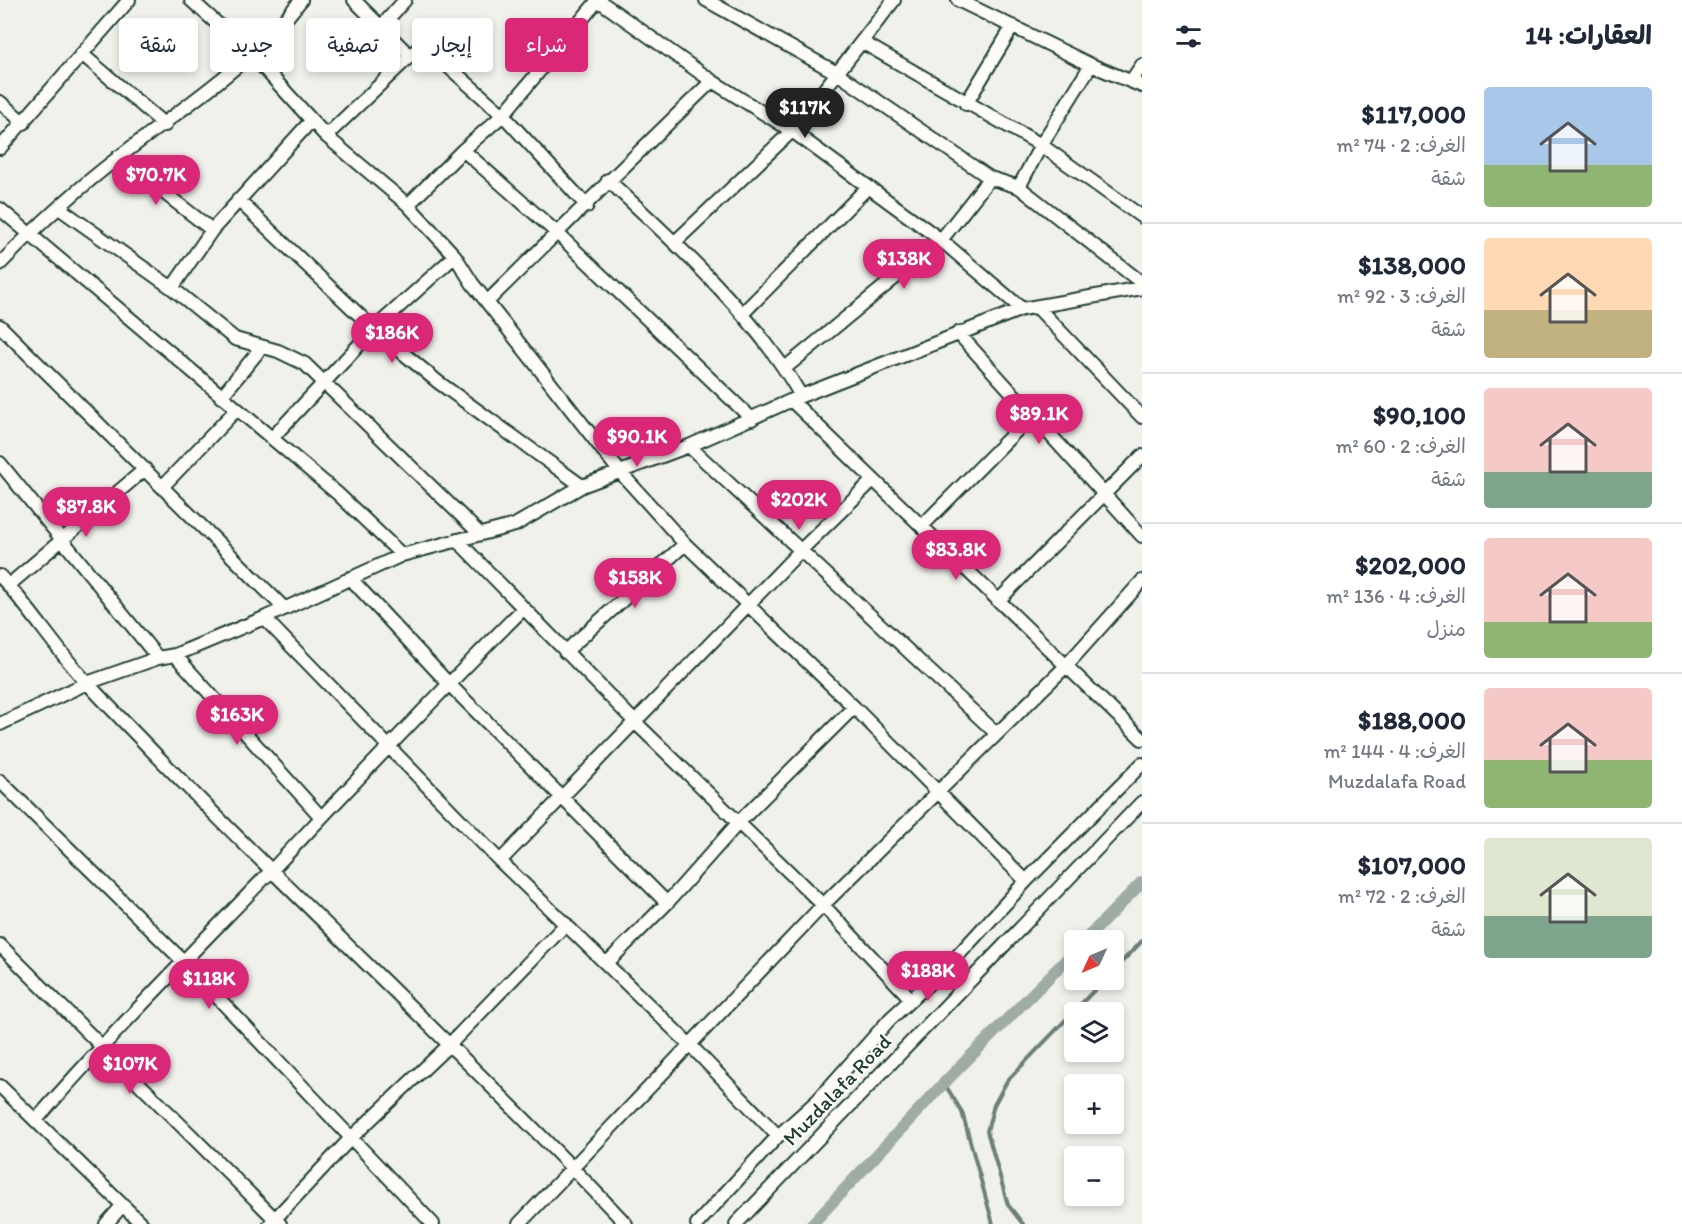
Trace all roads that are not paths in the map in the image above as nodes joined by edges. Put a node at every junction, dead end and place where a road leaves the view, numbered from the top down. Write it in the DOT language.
graph roads {
  1 [pos="129,0"];
  2 [pos="191,0"];
  3 [pos="301,0"];
  4 [pos="354,0"];
  5 [pos="405,0"];
  6 [pos="598,0"];
  7 [pos="706,0"];
  8 [pos="894,0"];
  9 [pos="958,0"];
  10 [pos="211,18"];
  11 [pos="287,18"];
  12 [pos="372,18"];
  13 [pos="389,18"];
  14 [pos="1013,27"];
  15 [pos="862,42"];
  16 [pos="400,46"];
  17 [pos="83,55"];
  18 [pos="410,56"];
  19 [pos="1091,65"];
  20 [pos="1142,65"];
  21 [pos="230,72"];
  22 [pos="268,72"];
  23 [pos="837,73"];
  24 [pos="712,81"];
  25 [pos="1136,83"];
  26 [pos="0,102"];
  27 [pos="966,104"];
  28 [pos="503,115"];
  29 [pos="311,121"];
  30 [pos="24,123"];
  31 [pos="165,124"];
  32 [pos="792,131"];
  33 [pos="326,136"];
  34 [pos="1041,145"];
  35 [pos="0,148"];
  36 [pos="463,150"];
  37 [pos="118,157"];
  38 [pos="990,178"];
  39 [pos="608,180"];
  40 [pos="1019,187"];
  41 [pos="868,188"];
  42 [pos="237,200"];
  43 [pos="408,205"];
  44 [pos="586,206"];
  45 [pos="59,208"];
  46 [pos="0,209"];
  47 [pos="1142,217"];
  48 [pos="212,230"];
  49 [pos="557,234"];
  50 [pos="28,235"];
  51 [pos="941,240"];
  52 [pos="675,242"];
  53 [pos="455,256"];
  54 [pos="0,264"];
  55 [pos="1142,283"];
  56 [pos="172,288"];
  57 [pos="1142,288"];
  58 [pos="488,302"];
  59 [pos="1038,308"];
  60 [pos="1022,309"];
  61 [pos="742,314"];
  62 [pos="0,326"];
  63 [pos="374,329"];
  64 [pos="958,333"];
  65 [pos="262,347"];
  66 [pos="785,368"];
  67 [pos="326,384"];
  68 [pos="221,397"];
  69 [pos="796,399"];
  70 [pos="236,410"];
  71 [pos="1032,415"];
  72 [pos="1142,417"];
  73 [pos="752,419"];
  74 [pos="272,438"];
  75 [pos="689,446"];
  76 [pos="1142,456"];
  77 [pos="0,463"];
  78 [pos="145,469"];
  79 [pos="620,472"];
  80 [pos="873,480"];
  81 [pos="163,486"];
  82 [pos="582,486"];
  83 [pos="1105,494"];
  84 [pos="922,526"];
  85 [pos="479,532"];
  86 [pos="1142,537"];
  87 [pos="62,538"];
  88 [pos="457,540"];
  89 [pos="685,544"];
  90 [pos="801,550"];
  91 [pos="402,555"];
  92 [pos="350,578"];
  93 [pos="4,581"];
  94 [pos="1142,581"];
  95 [pos="998,601"];
  96 [pos="750,605"];
  97 [pos="284,608"];
  98 [pos="524,609"];
  99 [pos="264,618"];
  100 [pos="565,652"];
  101 [pos="175,654"];
  102 [pos="158,658"];
  103 [pos="1065,667"];
  104 [pos="87,683"];
  105 [pos="448,683"];
  106 [pos="854,707"];
  107 [pos="636,723"];
  108 [pos="0,724"];
  109 [pos="996,734"];
  110 [pos="1142,739"];
  111 [pos="390,747"];
  112 [pos="1142,764"];
  113 [pos="0,781"];
  114 [pos="939,794"];
  115 [pos="563,796"];
  116 [pos="1142,802"];
  117 [pos="321,816"];
  118 [pos="739,822"];
  119 [pos="500,861"];
  120 [pos="271,871"];
  121 [pos="1026,881"];
  122 [pos="667,903"];
  123 [pos="823,905"];
  124 [pos="566,924"];
  125 [pos="0,945"];
  126 [pos="183,961"];
  127 [pos="607,963"];
  128 [pos="911,999"];
  129 [pos="101,1045"];
  130 [pos="448,1046"];
  131 [pos="692,1046"];
  132 [pos="0,1086"];
  133 [pos="37,1119"];
  134 [pos="778,1136"];
  135 [pos="350,1139"];
  136 [pos="573,1167"];
  137 [pos="122,1206"];
  138 [pos="275,1222"];
  139 [pos="106,1224"];
  140 [pos="141,1224"];
  141 [pos="433,1224"];
  142 [pos="519,1224"];
  143 [pos="626,1224"];
  144 [pos="698,1224"];
  145 [pos="736,1224"];
  1 -- 17 [label="street"];
  2 -- 10 [label="street"];
  3 -- 11 [label="street"];
  4 -- 12 [label="street"];
  5 -- 13 [label="street"];
  6 -- 24 [label="street"];
  6 -- 28 [label="street"];
  7 -- 23 [label="street"];
  8 -- 15 [label="street"];
  9 -- 14 [label="street"];
  14 -- 19 [label="street"];
  14 -- 27 [label="street"];
  15 -- 23 [label="street"];
  15 -- 27 [label="street"];
  16 -- 18 [label="street"];
  17 -- 30 [label="street"];
  17 -- 31 [label="street"];
  18 -- 28 [label="street"];
  18 -- 33 [label="street"];
  19 -- 25 [label="street"];
  19 -- 34 [label="street"];
  20 -- 25 [label="street"];
  21 -- 31 [label="street"];
  22 -- 29 [label="street"];
  23 -- 32 [label="street"];
  23 -- 38 [label="street"];
  24 -- 32 [label="street"];
  24 -- 39 [label="street"];
  26 -- 30 [label="street"];
  27 -- 34 [label="street"];
  28 -- 36 [label="street"];
  28 -- 44 [label="street"];
  29 -- 33 [label="street"];
  29 -- 42 [label="street"];
  30 -- 35 [label="street"];
  31 -- 37 [label="street"];
  32 -- 41 [label="street"];
  32 -- 52 [label="street"];
  33 -- 43 [label="street"];
  34 -- 40 [label="street"];
  34 -- 47 [label="street"];
  36 -- 43 [label="street"];
  36 -- 49 [label="street"];
  37 -- 45 [label="street"];
  37 -- 48 [label="street"];
  38 -- 40 [label="street"];
  38 -- 51 [label="street"];
  39 -- 44 [label="street"];
  39 -- 52 [label="street"];
  40 -- 55 [label="street"];
  41 -- 51 [label="street"];
  41 -- 61 [label="street"];
  42 -- 48 [label="street"];
  42 -- 63 [label="street"];
  43 -- 53 [label="street"];
  44 -- 49 [label="street"];
  45 -- 50 [label="street"];
  45 -- 56 [label="street"];
  46 -- 50 [label="street"];
  48 -- 56 [label="street"];
  49 -- 58 [label="street"];
  49 -- 73 [label="street"];
  50 -- 54 [label="street"];
  50 -- 68 [label="street"];
  51 -- 60 [label="street"];
  51 -- 66 [label="street"];
  52 -- 61 [label="street"];
  53 -- 58 [label="street"];
  53 -- 63 [label="street"];
  56 -- 65 [label="street"];
  57 -- 59 [label="street"];
  58 -- 79 [label="street"];
  59 -- 60 [label="street"];
  59 -- 72 [label="street"];
  60 -- 64 [label="street"];
  61 -- 66 [label="street"];
  62 -- 78 [label="street"];
  63 -- 67 [label="street"];
  63 -- 82 [label="street"];
  64 -- 69 [label="street"];
  64 -- 71 [label="street"];
  65 -- 67 [label="street"];
  65 -- 68 [label="street"];
  66 -- 69 [label="street"];
  67 -- 74 [label="street"];
  67 -- 85 [label="street"];
  68 -- 70 [label="street"];
  69 -- 73 [label="street"];
  69 -- 80 [label="street"];
  70 -- 74 [label="street"];
  70 -- 81 [label="street"];
  71 -- 83 [label="street"];
  71 -- 84 [label="street"];
  73 -- 75 [label="street"];
  74 -- 91 [label="street"];
  75 -- 79 [label="street"];
  75 -- 90 [label="street"];
  76 -- 83 [label="street"];
  77 -- 87 [label="street"];
  78 -- 81 [label="street"];
  78 -- 87 [label="street"];
  79 -- 82 [label="street"];
  79 -- 89 [label="street"];
  80 -- 84 [label="street"];
  80 -- 90 [label="street"];
  81 -- 97 [label="street"];
  82 -- 85 [label="street"];
  83 -- 86 [label="street"];
  83 -- 95 [label="street"];
  84 -- 95 [label="street"];
  85 -- 88 [label="street"];
  87 -- 93 [label="street"];
  87 -- 102 [label="street"];
  88 -- 91 [label="street"];
  88 -- 98 [label="street"];
  89 -- 96 [label="street"];
  89 -- 100 [label="street"];
  90 -- 96 [label="street"];
  90 -- 109 [label="street"];
  91 -- 92 [label="street"];
  92 -- 97 [label="street"];
  92 -- 105 [label="street"];
  93 -- 104 [label="street"];
  94 -- 103 [label="street"];
  95 -- 103 [label="street"];
  96 -- 106 [label="street"];
  96 -- 107 [label="street"];
  97 -- 99 [label="street"];
  98 -- 100 [label="street"];
  98 -- 105 [label="street"];
  99 -- 101 [label="street"];
  99 -- 111 [label="street"];
  100 -- 107 [label="street"];
  101 -- 102 [label="street"];
  101 -- 117 [label="street"];
  102 -- 104 [label="street"];
  103 -- 109 [label="street"];
  103 -- 110 [label="street"];
  104 -- 108 [label="street"];
  104 -- 120 [label="street"];
  105 -- 111 [label="street"];
  105 -- 115 [label="street"];
  106 -- 114 [label="street"];
  106 -- 118 [label="street"];
  107 -- 115 [label="street"];
  107 -- 118 [label="street"];
  109 -- 114 [label="street"];
  111 -- 117 [label="street"];
  111 -- 119 [label="street"];
  112 -- 121 [label="street"];
  113 -- 126 [label="street"];
  114 -- 121 [label="street"];
  114 -- 123 [label="street"];
  115 -- 119 [label="street"];
  115 -- 122 [label="street"];
  116 -- 145 [label="street, Muzdalafa Road"];
  117 -- 120 [label="street"];
  118 -- 122 [label="street"];
  118 -- 123 [label="street"];
  119 -- 124 [label="street"];
  120 -- 126 [label="street"];
  120 -- 130 [label="street"];
  121 -- 128 [label="street"];
  122 -- 127 [label="street"];
  123 -- 128 [label="street"];
  123 -- 131 [label="street"];
  124 -- 127 [label="street"];
  124 -- 130 [label="street"];
  125 -- 129 [label="street"];
  126 -- 129 [label="street"];
  126 -- 135 [label="street"];
  127 -- 131 [label="street"];
  128 -- 134 [label="street"];
  129 -- 133 [label="street"];
  129 -- 138 [label="street"];
  130 -- 135 [label="street"];
  130 -- 136 [label="street"];
  131 -- 134 [label="street"];
  131 -- 136 [label="street"];
  132 -- 133 [label="street"];
  133 -- 137 [label="street"];
  134 -- 144 [label="street"];
  135 -- 138 [label="street"];
  135 -- 141 [label="street"];
  136 -- 142 [label="street"];
  136 -- 143 [label="street"];
  137 -- 139 [label="street"];
  137 -- 140 [label="street"];
}
